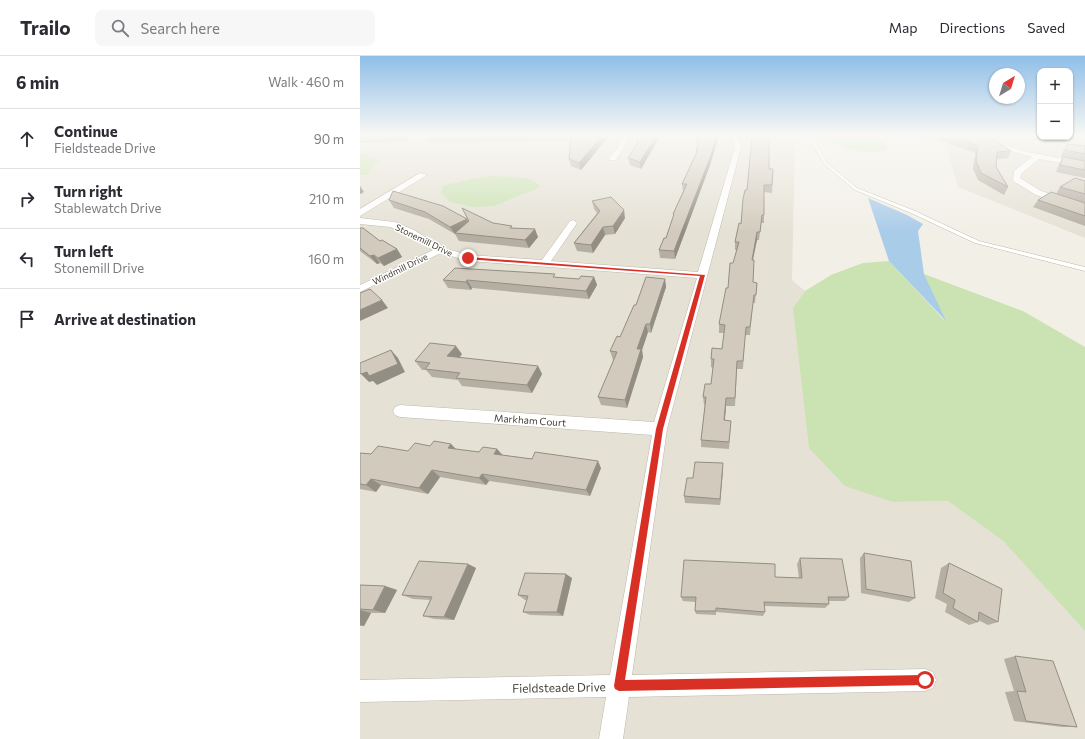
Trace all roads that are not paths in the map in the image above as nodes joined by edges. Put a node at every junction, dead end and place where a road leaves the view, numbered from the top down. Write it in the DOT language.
graph roads {
  1 [pos="732,168"];
  2 [pos="831,168"];
  3 [pos="1023,168"];
  4 [pos="423,175"];
  5 [pos="1085,208"];
  6 [pos="360,213"];
  7 [pos="360,221"];
  8 [pos="573,223"];
  9 [pos="440,250"];
  10 [pos="545,263"];
  11 [pos="1085,269"];
  12 [pos="702,275"];
  13 [pos="360,289"];
  14 [pos="400,411"];
  15 [pos="660,429"];
  16 [pos="925,680"];
  17 [pos="619,686"];
  18 [pos="360,691"];
  19 [pos="611,739"];
  1 -- 12 [label="street"];
  2 -- 11 [label="lane"];
  3 -- 5 [label="street"];
  4 -- 6 [label="street"];
  7 -- 9 [label="street, Stonemill Drive"];
  8 -- 10 [label="street"];
  9 -- 10 [label="street, Stonemill Drive"];
  9 -- 13 [label="street, Windmill Drive"];
  10 -- 12 [label="street, Stonemill Drive"];
  12 -- 15 [label="street"];
  14 -- 15 [label="street, Markham Court"];
  15 -- 17 [label="street"];
  16 -- 17 [label="street, Fieldsteade Drive"];
  17 -- 18 [label="street, Fieldsteade Drive"];
  17 -- 19 [label="street"];
}
